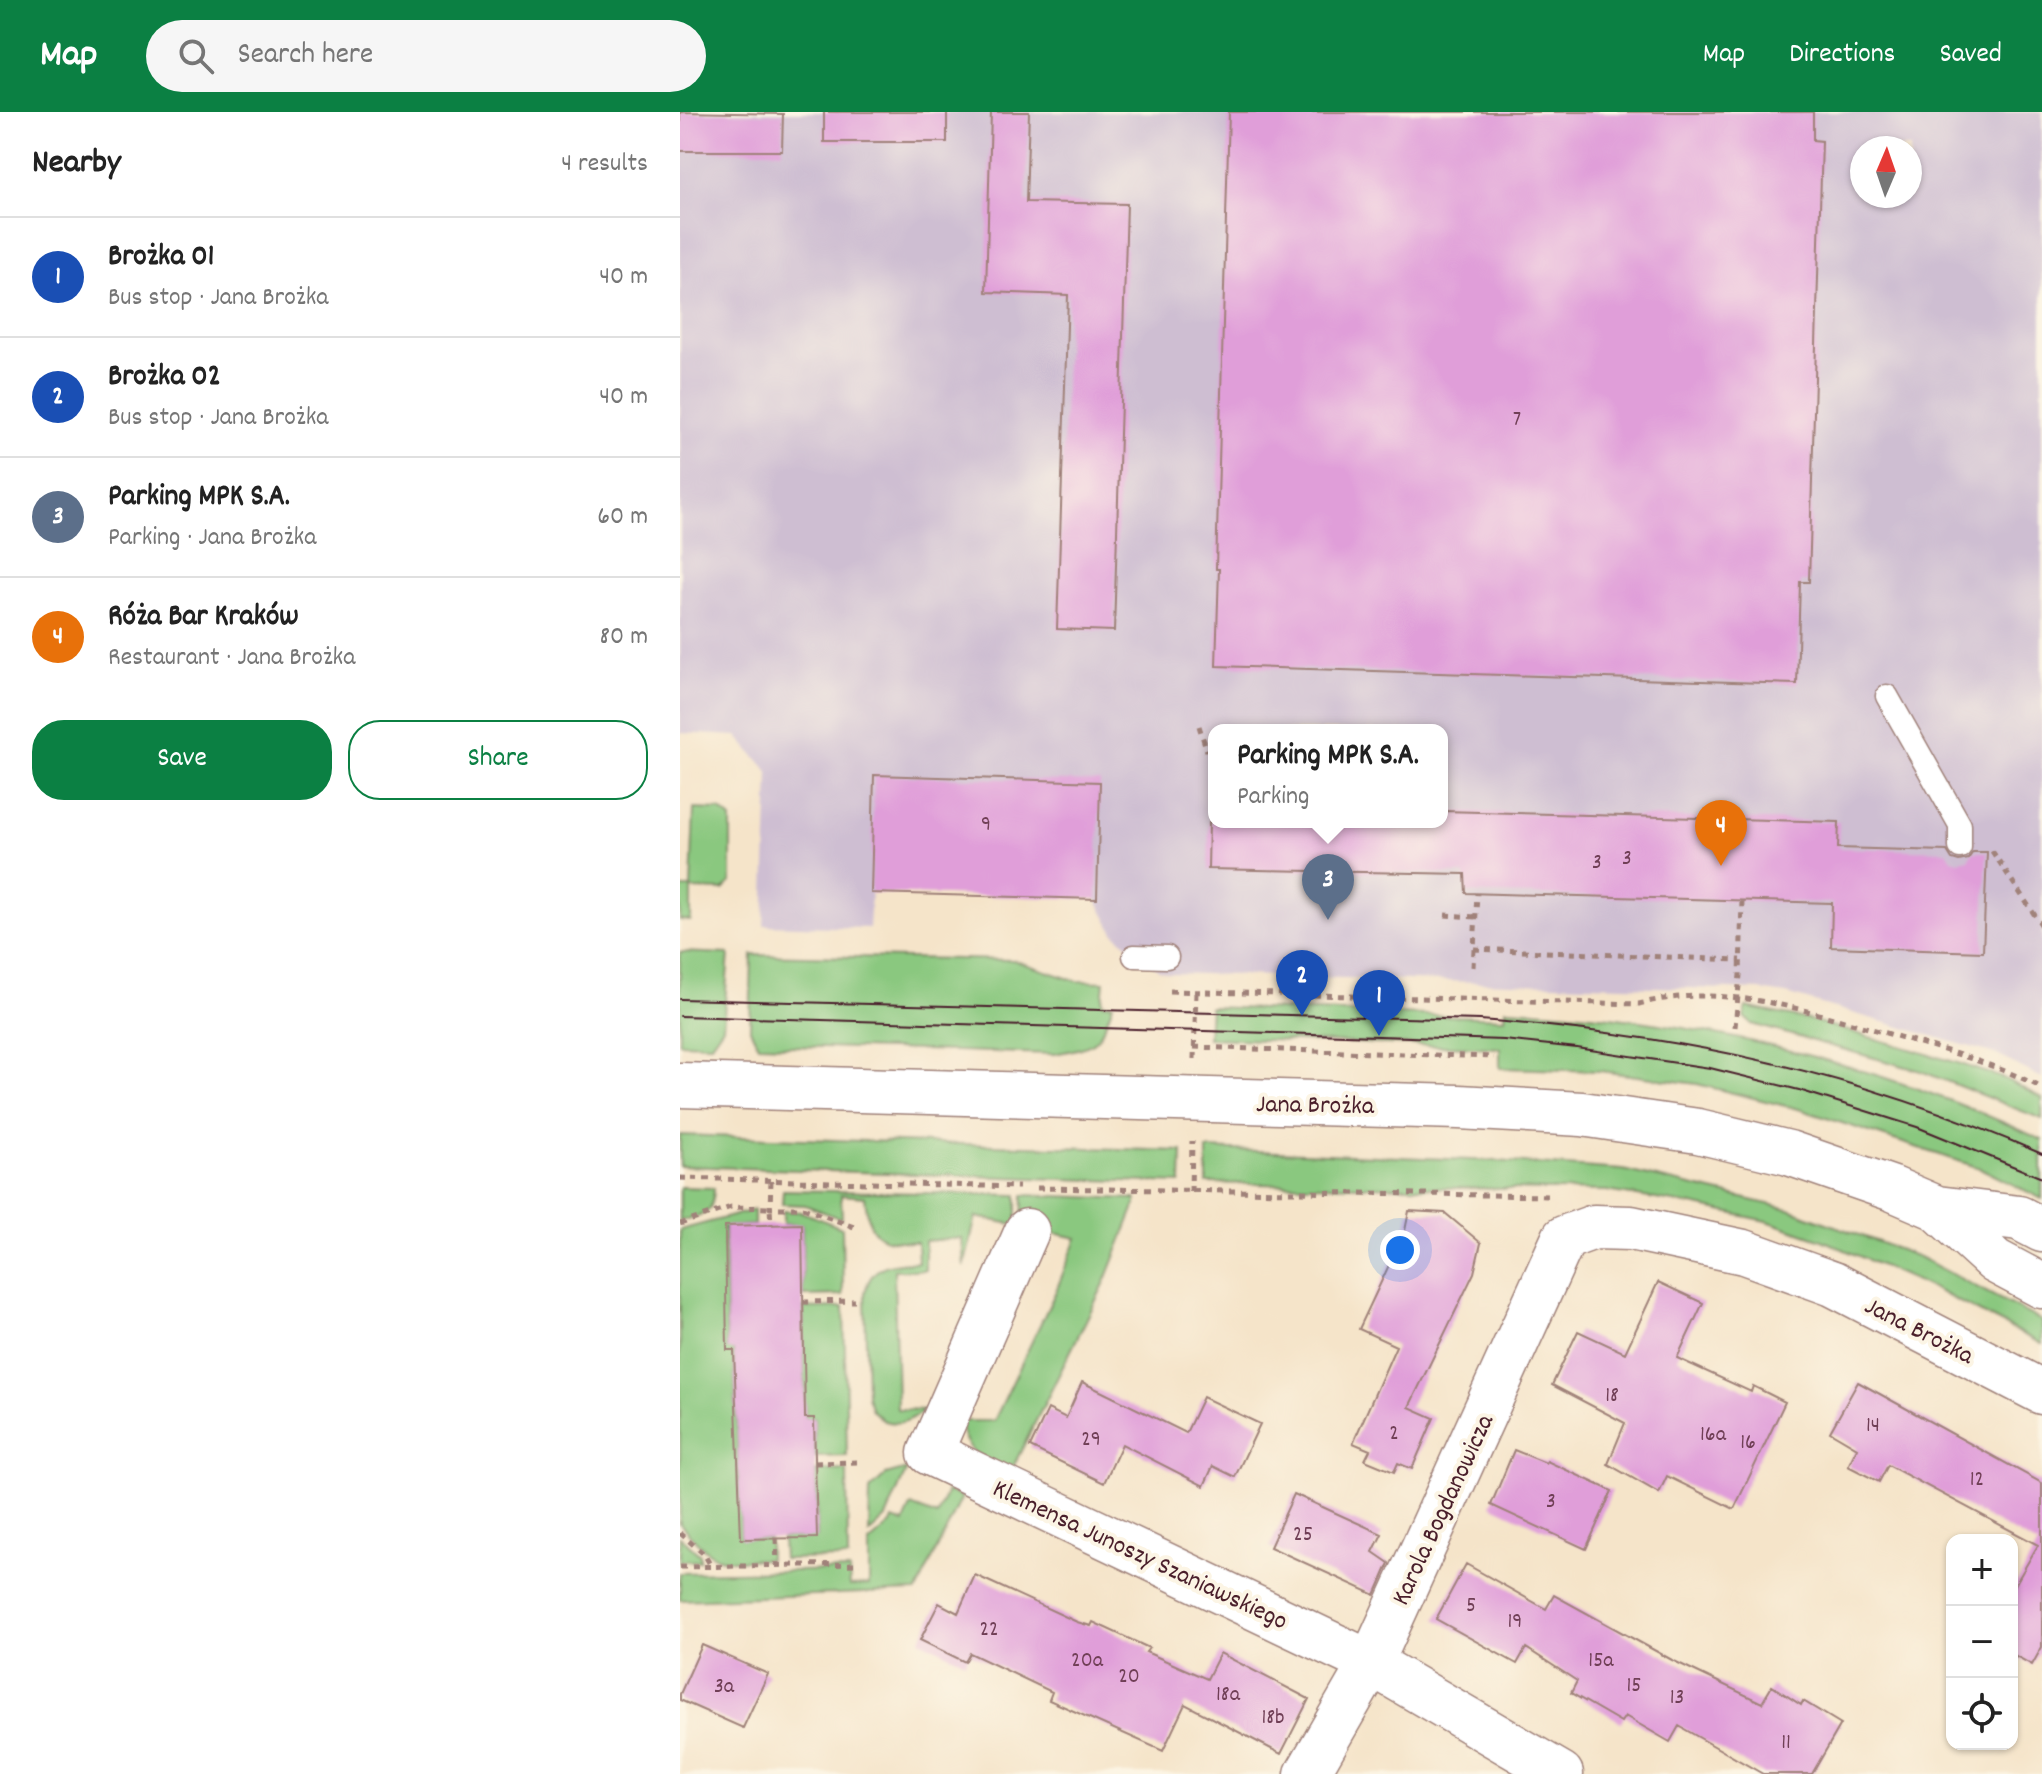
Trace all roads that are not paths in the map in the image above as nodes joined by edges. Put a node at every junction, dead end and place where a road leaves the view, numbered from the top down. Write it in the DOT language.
graph roads {
  1 [pos="1887,696"];
  2 [pos="1960,836"];
  3 [pos="1134,956"];
  4 [pos="1167,957"];
  5 [pos="680,1085"];
  6 [pos="1937,1208"];
  7 [pos="1563,1217"];
  8 [pos="2042,1230"];
  9 [pos="1027,1231"];
  10 [pos="2042,1286"];
  11 [pos="2042,1392"];
  12 [pos="1371,1663"];
  13 [pos="1307,1774"];
  14 [pos="1561,1774"];
  1 -- 2 [label="lane"];
  3 -- 4 [label="lane"];
  5 -- 6 [label="street, Jana Brożka"];
  6 -- 8 [label="street, Jana Brożka"];
  6 -- 10 [label="street, Jana Brożka"];
  7 -- 11 [label="street, Jana Brożka"];
  7 -- 12 [label="street, Karola Bogdanowicza"];
  9 -- 12 [label="street, Klemensa Junoszy Szaniawskiego"];
  12 -- 13 [label="street, Karola Bogdanowicza"];
  12 -- 14 [label="street, Klemensa Junoszy Szaniawskiego"];
}
